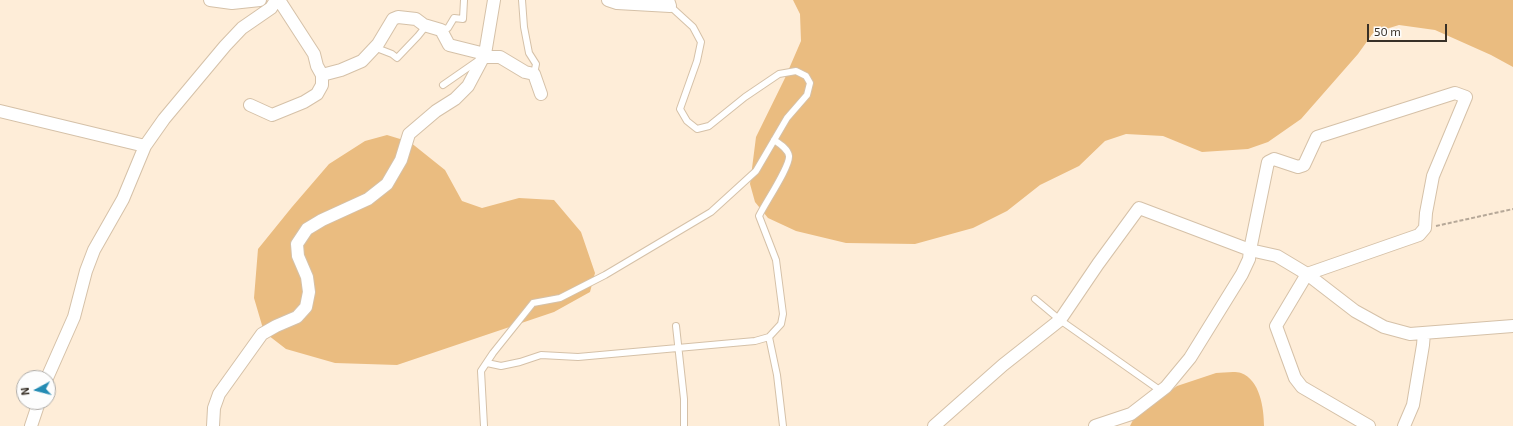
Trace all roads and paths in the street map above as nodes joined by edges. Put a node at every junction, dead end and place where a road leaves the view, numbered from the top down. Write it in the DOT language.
graph roads {
  1 [pos="210,0"];
  2 [pos="261,0"];
  3 [pos="464,0"];
  4 [pos="494,0"];
  5 [pos="522,0"];
  6 [pos="608,0"];
  7 [pos="277,1"];
  8 [pos="669,3"];
  9 [pos="426,26"];
  10 [pos="441,30"];
  11 [pos="374,47"];
  12 [pos="485,56"];
  13 [pos="534,74"];
  14 [pos="322,75"];
  15 [pos="443,85"];
  16 [pos="541,94"];
  17 [pos="250,105"];
  18 [pos="0,111"];
  19 [pos="774,140"];
  20 [pos="144,146"];
  21 [pos="1513,209"];
  22 [pos="1425,228"];
  23 [pos="1250,250"];
  24 [pos="1307,274"];
  25 [pos="1035,300"];
  26 [pos="1060,320"];
  27 [pos="676,326"];
  28 [pos="1513,326"];
  29 [pos="1424,333"];
  30 [pos="769,337"];
  31 [pos="678,348"];
  32 [pos="486,363"];
  33 [pos="50,370"];
  34 [pos="1162,391"];
  35 [pos="36,410"];
  36 [pos="31,426"];
  37 [pos="213,426"];
  38 [pos="484,426"];
  39 [pos="684,426"];
  40 [pos="783,426"];
  41 [pos="934,426"];
  42 [pos="1095,426"];
  43 [pos="1369,426"];
  44 [pos="1404,426"];
  1 -- 2 [label="street"];
  2 -- 7 [label="street"];
  3 -- 10 [label="lane"];
  4 -- 12 [label="street"];
  5 -- 13 [label="lane"];
  6 -- 8 [label="street"];
  7 -- 14 [label="street"];
  7 -- 20 [label="street"];
  8 -- 19 [label="lane"];
  9 -- 10 [label="street"];
  9 -- 11 [label="lane"];
  9 -- 11 [label="street"];
  10 -- 12 [label="street"];
  11 -- 14 [label="street"];
  12 -- 13 [label="street"];
  12 -- 15 [label="lane"];
  12 -- 37 [label="street"];
  13 -- 16 [label="street"];
  14 -- 17 [label="street"];
  18 -- 20 [label="street"];
  19 -- 30 [label="lane"];
  19 -- 32 [label="lane"];
  20 -- 33 [label="street"];
  21 -- 22 [label="path"];
  22 -- 23 [label="street"];
  22 -- 24 [label="street"];
  23 -- 24 [label="street"];
  23 -- 26 [label="street"];
  23 -- 34 [label="street"];
  24 -- 29 [label="street"];
  24 -- 43 [label="street"];
  25 -- 26 [label="lane"];
  26 -- 34 [label="lane"];
  26 -- 41 [label="street"];
  27 -- 31 [label="lane"];
  28 -- 29 [label="street"];
  29 -- 44 [label="street"];
  30 -- 31 [label="lane"];
  30 -- 40 [label="lane"];
  31 -- 32 [label="lane"];
  31 -- 39 [label="lane"];
  32 -- 38 [label="lane"];
  34 -- 42 [label="street"];
  35 -- 36 [label="street"];
}
